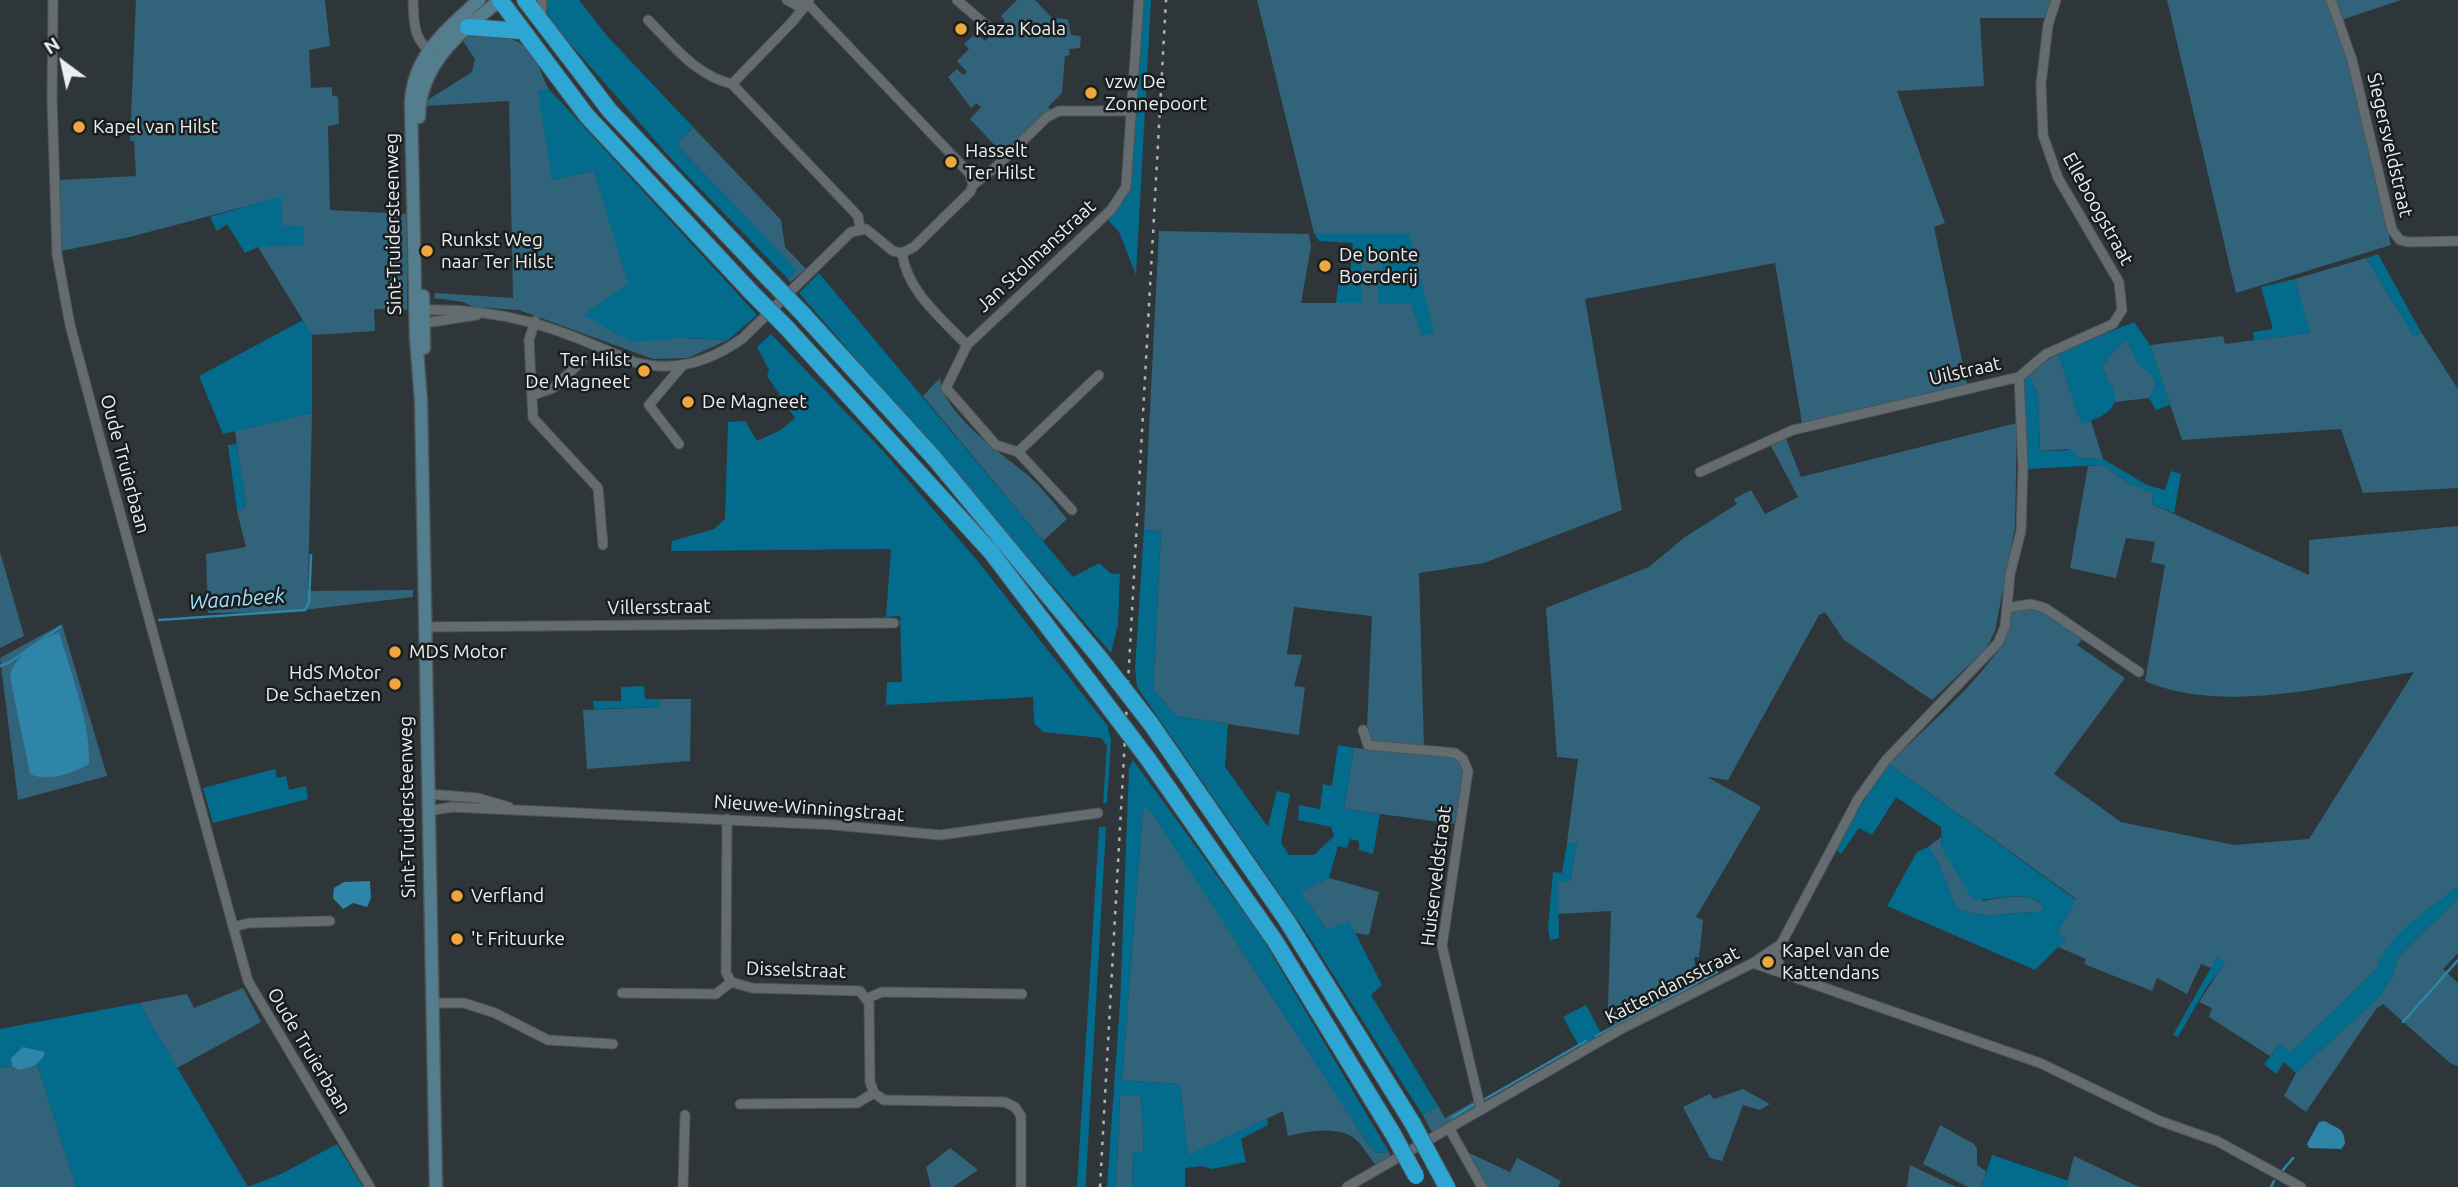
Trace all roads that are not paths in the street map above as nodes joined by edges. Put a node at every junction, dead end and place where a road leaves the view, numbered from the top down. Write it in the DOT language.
graph roads {
  1 [pos="53,0"];
  2 [pos="413,0"];
  3 [pos="466,0"];
  4 [pos="479,0"];
  5 [pos="501,0"];
  6 [pos="525,0"];
  7 [pos="542,0"];
  8 [pos="787,0"];
  9 [pos="957,0"];
  10 [pos="1139,0"];
  11 [pos="2056,0"];
  12 [pos="2331,0"];
  13 [pos="809,2"];
  14 [pos="466,20"];
  15 [pos="648,20"];
  16 [pos="541,23"];
  17 [pos="986,25"];
  18 [pos="522,31"];
  19 [pos="433,54"];
  20 [pos="732,84"];
  21 [pos="1131,111"];
  22 [pos="973,185"];
  23 [pos="860,229"];
  24 [pos="2458,241"];
  25 [pos="902,253"];
  26 [pos="420,310"];
  27 [pos="489,313"];
  28 [pos="535,321"];
  29 [pos="421,324"];
  30 [pos="967,345"];
  31 [pos="582,361"];
  32 [pos="682,366"];
  33 [pos="1099,374"];
  34 [pos="2018,377"];
  35 [pos="533,395"];
  36 [pos="679,444"];
  37 [pos="1018,452"];
  38 [pos="1700,472"];
  39 [pos="1072,510"];
  40 [pos="603,545"];
  41 [pos="2007,608"];
  42 [pos="894,623"];
  43 [pos="425,627"];
  44 [pos="2139,672"];
  45 [pos="1363,730"];
  46 [pos="428,794"];
  47 [pos="517,809"];
  48 [pos="428,811"];
  49 [pos="1098,813"];
  50 [pos="727,819"];
  51 [pos="330,921"];
  52 [pos="233,927"];
  53 [pos="1775,951"];
  54 [pos="1753,963"];
  55 [pos="1781,970"];
  56 [pos="731,982"];
  57 [pos="622,993"];
  58 [pos="1022,994"];
  59 [pos="868,998"];
  60 [pos="432,1003"];
  61 [pos="613,1044"];
  62 [pos="874,1093"];
  63 [pos="740,1104"];
  64 [pos="1481,1110"];
  65 [pos="685,1115"];
  66 [pos="1449,1128"];
  67 [pos="1419,1182"];
  68 [pos="370,1187"];
  69 [pos="436,1187"];
  70 [pos="683,1187"];
  71 [pos="1021,1187"];
  72 [pos="1347,1187"];
  73 [pos="1447,1187"];
  74 [pos="1482,1187"];
  75 [pos="2301,1187"];
  1 -- 52 [label="street, Oude Truierbaan"];
  2 -- 19 [label="street"];
  3 -- 14 [label="main road"];
  4 -- 14 [label="main road, Sint-Truidersteenweg"];
  5 -- 14 [label="main road, Sint-Truidersteenweg"];
  5 -- 18 [label="highway"];
  6 -- 16 [label="highway"];
  7 -- 16 [label="street"];
  8 -- 13 [label="street"];
  9 -- 17 [label="street"];
  10 -- 21 [label="street, Jan Stolmanstraat"];
  11 -- 34 [label="street, Elleboogstraat"];
  12 -- 24 [label="street, Siegersveldstraat"];
  13 -- 20 [label="street"];
  13 -- 22 [label="street"];
  14 -- 18 [label="highway"];
  14 -- 19 [label="main road, Sint-Truidersteenweg"];
  15 -- 20 [label="street"];
  16 -- 73 [label="highway, bridge"];
  18 -- 67 [label="highway, bridge"];
  19 -- 26 [label="main road, Sint-Truidersteenweg"];
  20 -- 23 [label="street"];
  21 -- 22 [label="street"];
  21 -- 30 [label="street, Jan Stolmanstraat"];
  22 -- 25 [label="street"];
  23 -- 25 [label="street"];
  23 -- 32 [label="street"];
  25 -- 30 [label="street"];
  26 -- 27 [label="street"];
  26 -- 29 [label="main road, Sint-Truidersteenweg"];
  27 -- 28 [label="street"];
  27 -- 29 [label="street"];
  28 -- 32 [label="street"];
  28 -- 35 [label="street"];
  29 -- 43 [label="main road, Sint-Truidersteenweg"];
  30 -- 37 [label="street, Jan Stolmanstraat"];
  31 -- 35 [label="street"];
  32 -- 36 [label="street"];
  33 -- 37 [label="street"];
  34 -- 38 [label="street, Uilstraat"];
  34 -- 41 [label="street, Uilstraat"];
  35 -- 40 [label="street"];
  37 -- 39 [label="street, Jan Stolmanstraat"];
  41 -- 44 [label="street"];
  41 -- 53 [label="street, Uilstraat"];
  42 -- 43 [label="street, Villersstraat"];
  43 -- 46 [label="main road, Sint-Truidersteenweg"];
  45 -- 64 [label="street, Huiserveldstraat"];
  46 -- 47 [label="street, Nieuwe-Winningstraat"];
  46 -- 48 [label="main road, Sint-Truidersteenweg"];
  47 -- 48 [label="street, Nieuwe-Winningstraat"];
  47 -- 50 [label="street, Nieuwe-Winningstraat"];
  48 -- 60 [label="main road, Sint-Truidersteenweg"];
  49 -- 50 [label="street, Nieuwe-Winningstraat"];
  50 -- 56 [label="street, Disselstraat"];
  51 -- 52 [label="street"];
  52 -- 68 [label="street, Oude Truierbaan"];
  53 -- 54 [label="street"];
  53 -- 55 [label="street"];
  54 -- 55 [label="street, Kattendansstraat"];
  54 -- 64 [label="street, Kattendansstraat"];
  55 -- 75 [label="street, Kattendansstraat"];
  56 -- 57 [label="street"];
  56 -- 59 [label="street, Disselstraat"];
  58 -- 59 [label="street"];
  59 -- 62 [label="street, Disselstraat"];
  60 -- 61 [label="street"];
  60 -- 69 [label="main road, Sint-Truidersteenweg"];
  62 -- 63 [label="street"];
  62 -- 71 [label="street"];
  64 -- 66 [label="street, Kattendansstraat"];
  65 -- 70 [label="street"];
  66 -- 72 [label="street, Kattendansstraat"];
  66 -- 74 [label="street"];
}
